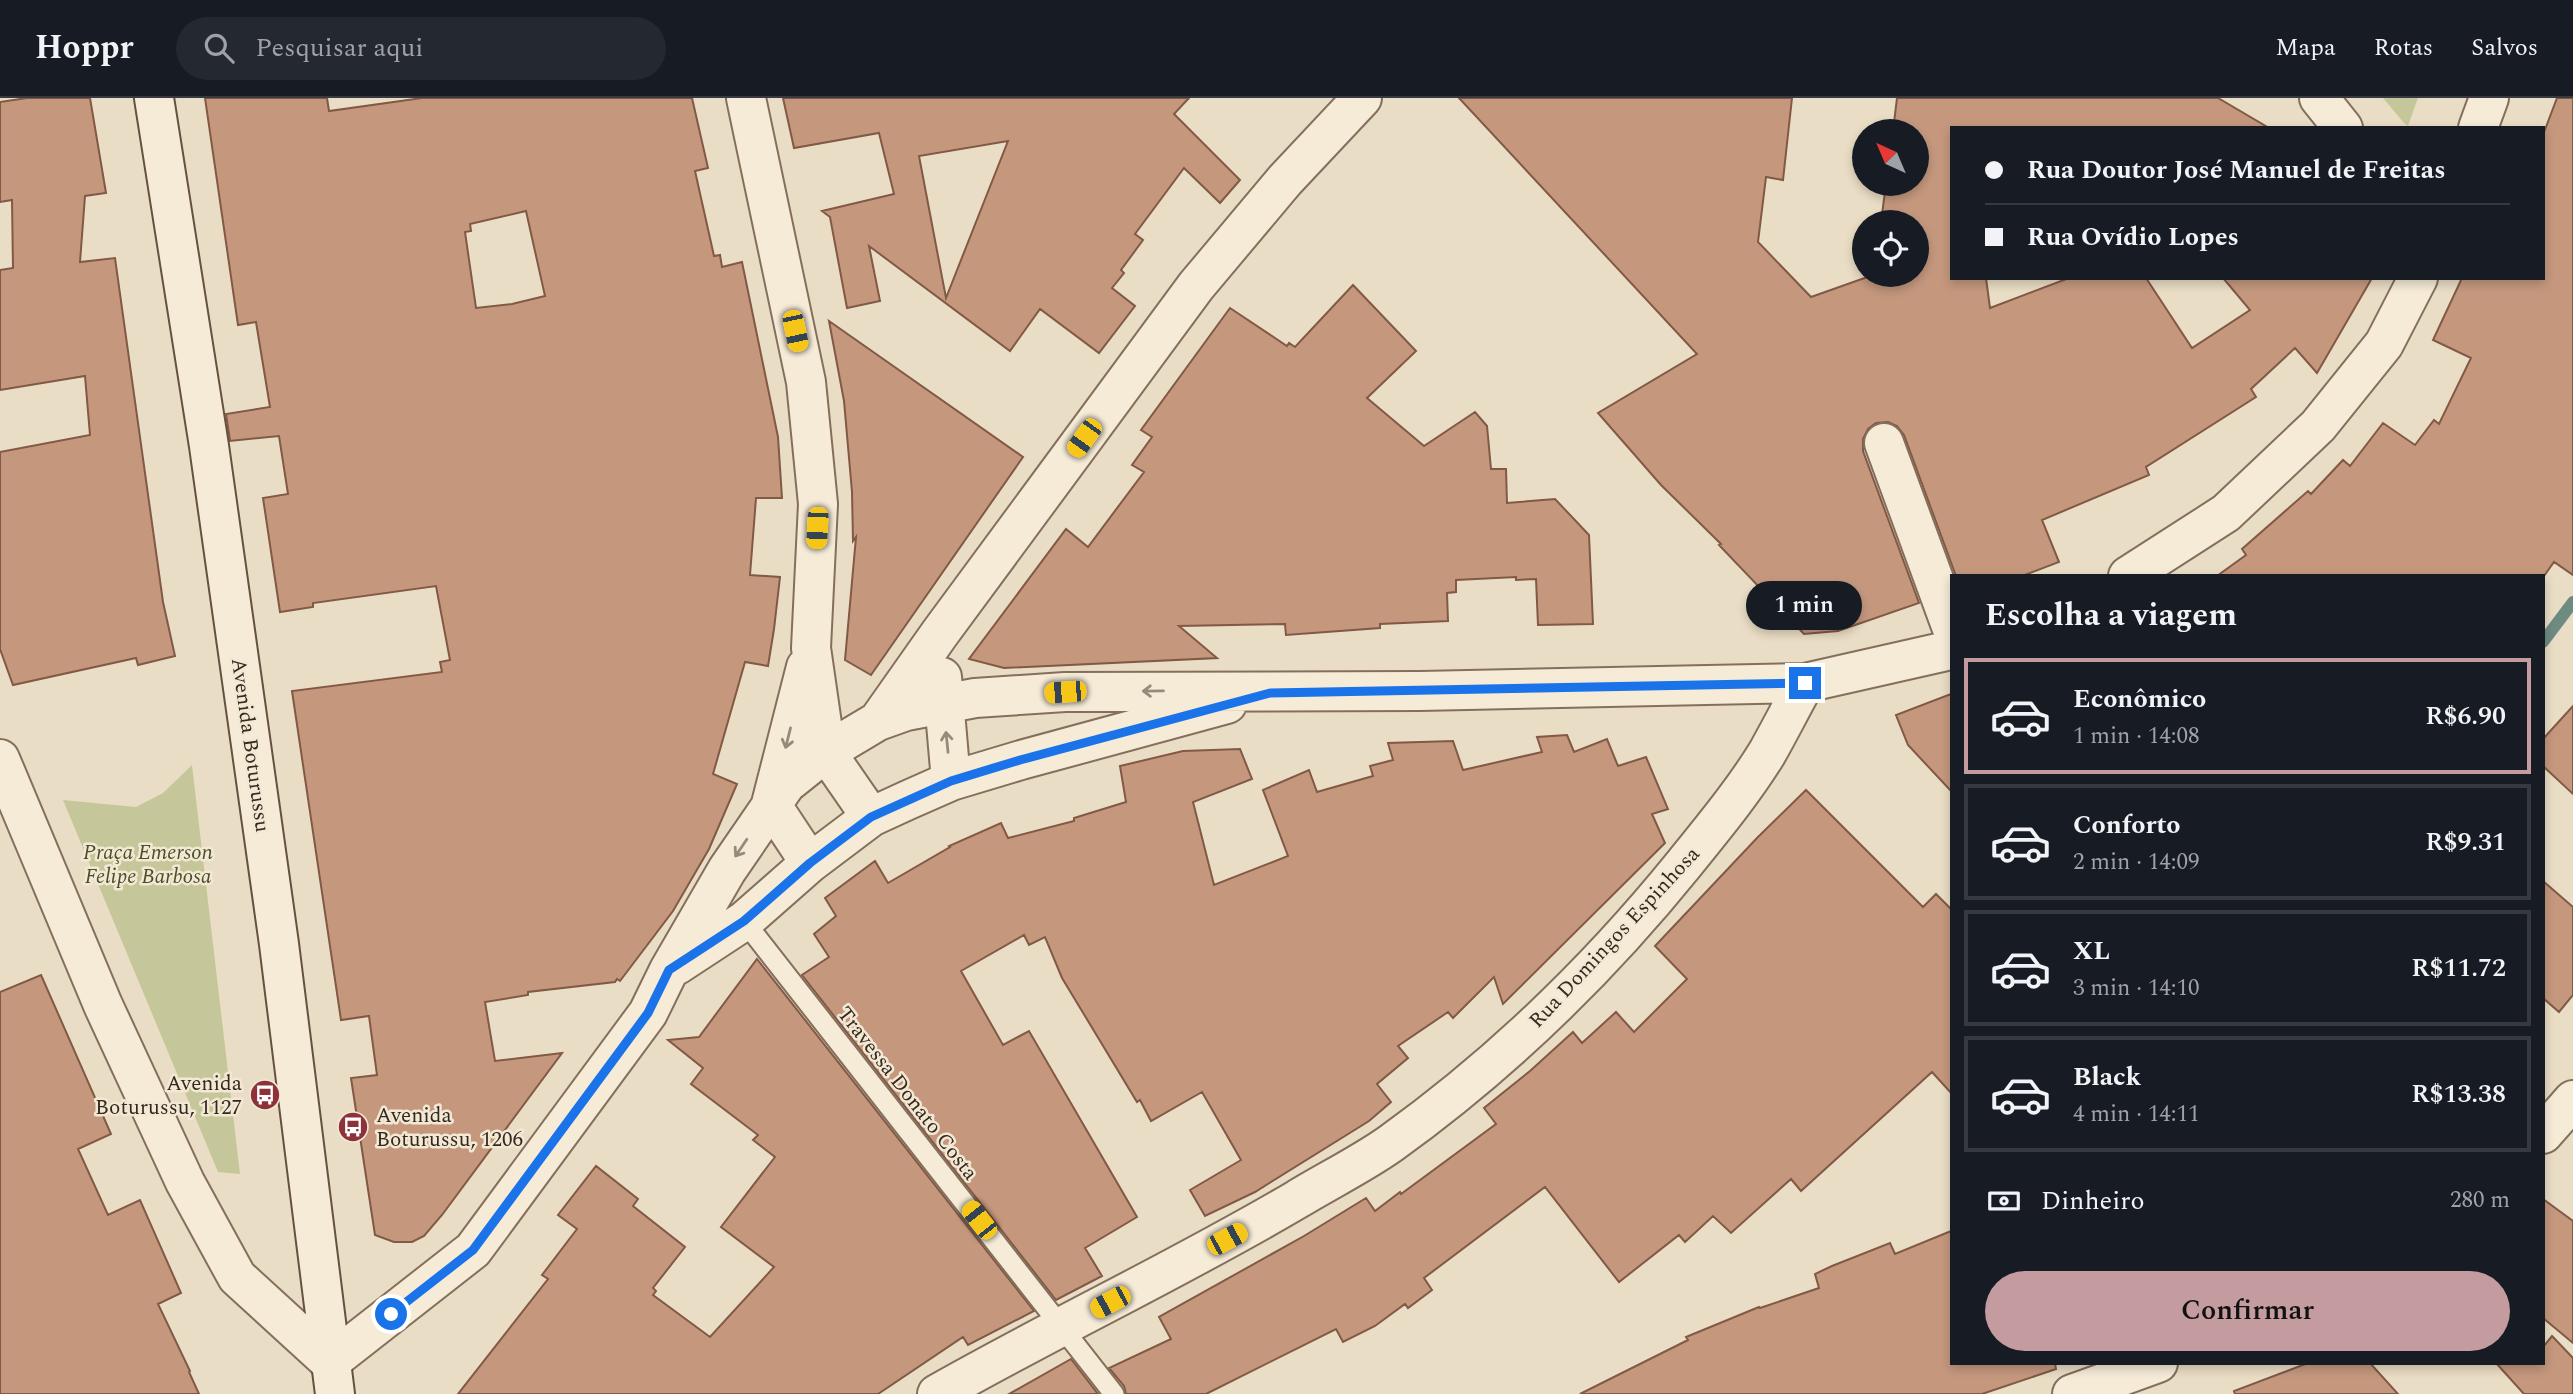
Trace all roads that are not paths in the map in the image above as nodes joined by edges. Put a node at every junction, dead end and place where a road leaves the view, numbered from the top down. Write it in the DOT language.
graph roads {
  1 [pos="154,98"];
  2 [pos="746,98"];
  3 [pos="1362,98"];
  4 [pos="2319,98"];
  5 [pos="2489,98"];
  6 [pos="2341,126"];
  7 [pos="2479,126"];
  8 [pos="2417,280"];
  9 [pos="1884,443"];
  10 [pos="2131,574"];
  11 [pos="1950,623"];
  12 [pos="940,633"];
  13 [pos="811,648"];
  14 [pos="1950,650"];
  15 [pos="1805,683"];
  16 [pos="1270,693"];
  17 [pos="943,704"];
  18 [pos="878,722"];
  19 [pos="826,752"];
  20 [pos="0,759"];
  21 [pos="951,781"];
  22 [pos="771,804"];
  23 [pos="871,817"];
  24 [pos="810,863"];
  25 [pos="744,921"];
  26 [pos="669,970"];
  27 [pos="2573,1100"];
  28 [pos="2545,1132"];
  29 [pos="1063,1327"];
  30 [pos="2152,1365"];
  31 [pos="332,1378"];
  32 [pos="937,1394"];
  33 [pos="1114,1394"];
  34 [pos="2072,1394"];
  1 -- 31 [label="street, Avenida Boturussu"];
  2 -- 13 [label="street"];
  3 -- 12 [label="street"];
  4 -- 6 [label="street"];
  5 -- 7 [label="street"];
  8 -- 10 [label="street"];
  9 -- 11 [label="street"];
  12 -- 17 [label="street"];
  12 -- 18 [label="street"];
  13 -- 19 [label="street"];
  13 -- 22 [label="street, one-way"];
  14 -- 15 [label="street"];
  15 -- 16 [label="street"];
  15 -- 29 [label="street, Rua Domingos Espinhosa"];
  16 -- 17 [label="street, one-way"];
  16 -- 21 [label="street"];
  17 -- 18 [label="street"];
  21 -- 17 [label="street, one-way"];
  18 -- 19 [label="street"];
  19 -- 22 [label="street"];
  19 -- 23 [label="street"];
  20 -- 31 [label="street"];
  21 -- 23 [label="street"];
  22 -- 24 [label="street"];
  22 -- 26 [label="street, one-way"];
  23 -- 24 [label="street"];
  24 -- 25 [label="street"];
  25 -- 26 [label="street"];
  25 -- 29 [label="lane, Travessa Donato Costa"];
  26 -- 31 [label="street"];
  27 -- 28 [label="street"];
  29 -- 32 [label="street, Rua Domingos Espinhosa"];
  29 -- 33 [label="lane, Travessa Donato Costa"];
  30 -- 34 [label="street"];
}
